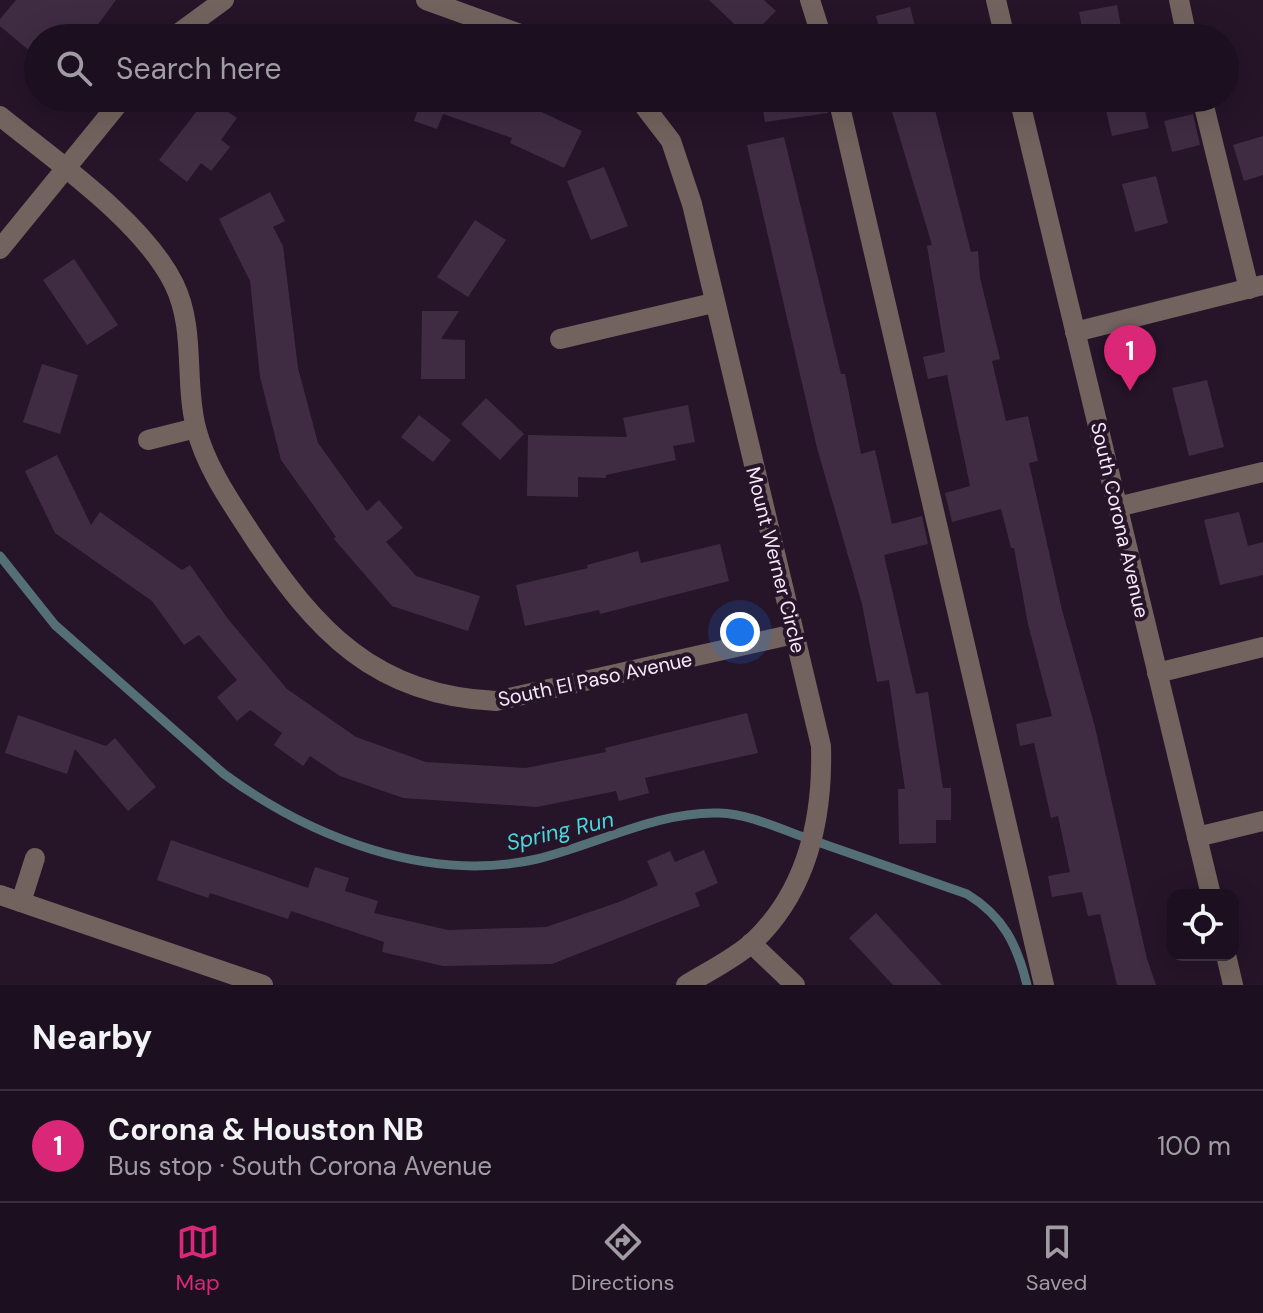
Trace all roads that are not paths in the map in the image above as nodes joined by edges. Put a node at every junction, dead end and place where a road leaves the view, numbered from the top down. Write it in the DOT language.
graph roads {
  1 [pos="224,0"];
  2 [pos="426,0"];
  3 [pos="810,0"];
  4 [pos="996,0"];
  5 [pos="1179,0"];
  6 [pos="191,24"];
  7 [pos="492,24"];
  8 [pos="818,24"];
  9 [pos="1002,24"];
  10 [pos="1184,24"];
  11 [pos="112,112"];
  12 [pos="651,112"];
  13 [pos="841,112"];
  14 [pos="1022,112"];
  15 [pos="1206,112"];
  16 [pos="0,116"];
  17 [pos="66,170"];
  18 [pos="0,250"];
  19 [pos="1256,287"];
  20 [pos="713,303"];
  21 [pos="1075,332"];
  22 [pos="560,339"];
  23 [pos="196,428"];
  24 [pos="148,440"];
  25 [pos="1263,472"];
  26 [pos="1117,507"];
  27 [pos="794,634"];
  28 [pos="1263,647"];
  29 [pos="1157,673"];
  30 [pos="1263,821"];
  31 [pos="1197,837"];
  32 [pos="35,858"];
  33 [pos="1210,889"];
  34 [pos="0,895"];
  35 [pos="21,902"];
  36 [pos="751,943"];
  37 [pos="1227,961"];
  38 [pos="263,985"];
  39 [pos="686,985"];
  40 [pos="795,985"];
  41 [pos="1044,985"];
  42 [pos="1233,985"];
  1 -- 6 [label="street"];
  2 -- 7 [label="street"];
  3 -- 8 [label="street"];
  4 -- 9 [label="street"];
  5 -- 10 [label="street"];
  11 -- 17 [label="street"];
  12 -- 20 [label="street, Mount Werner Circle"];
  13 -- 41 [label="street"];
  14 -- 21 [label="street, South Corona Avenue"];
  15 -- 19 [label="street"];
  16 -- 17 [label="street, South El Paso Avenue"];
  17 -- 18 [label="street"];
  17 -- 23 [label="street, South El Paso Avenue"];
  19 -- 21 [label="street"];
  20 -- 22 [label="street"];
  20 -- 27 [label="street, Mount Werner Circle"];
  21 -- 26 [label="street, South Corona Avenue"];
  23 -- 24 [label="street"];
  23 -- 27 [label="street, South El Paso Avenue"];
  25 -- 26 [label="street"];
  26 -- 29 [label="street, South Corona Avenue"];
  27 -- 36 [label="street, Mount Werner Circle"];
  28 -- 29 [label="street"];
  29 -- 31 [label="street, South Corona Avenue"];
  30 -- 31 [label="street"];
  31 -- 33 [label="street, South Corona Avenue"];
  32 -- 35 [label="street"];
  34 -- 35 [label="street"];
  35 -- 38 [label="street"];
  36 -- 39 [label="street, Mount Werner Circle"];
  36 -- 40 [label="street"];
  37 -- 42 [label="street"];
}
